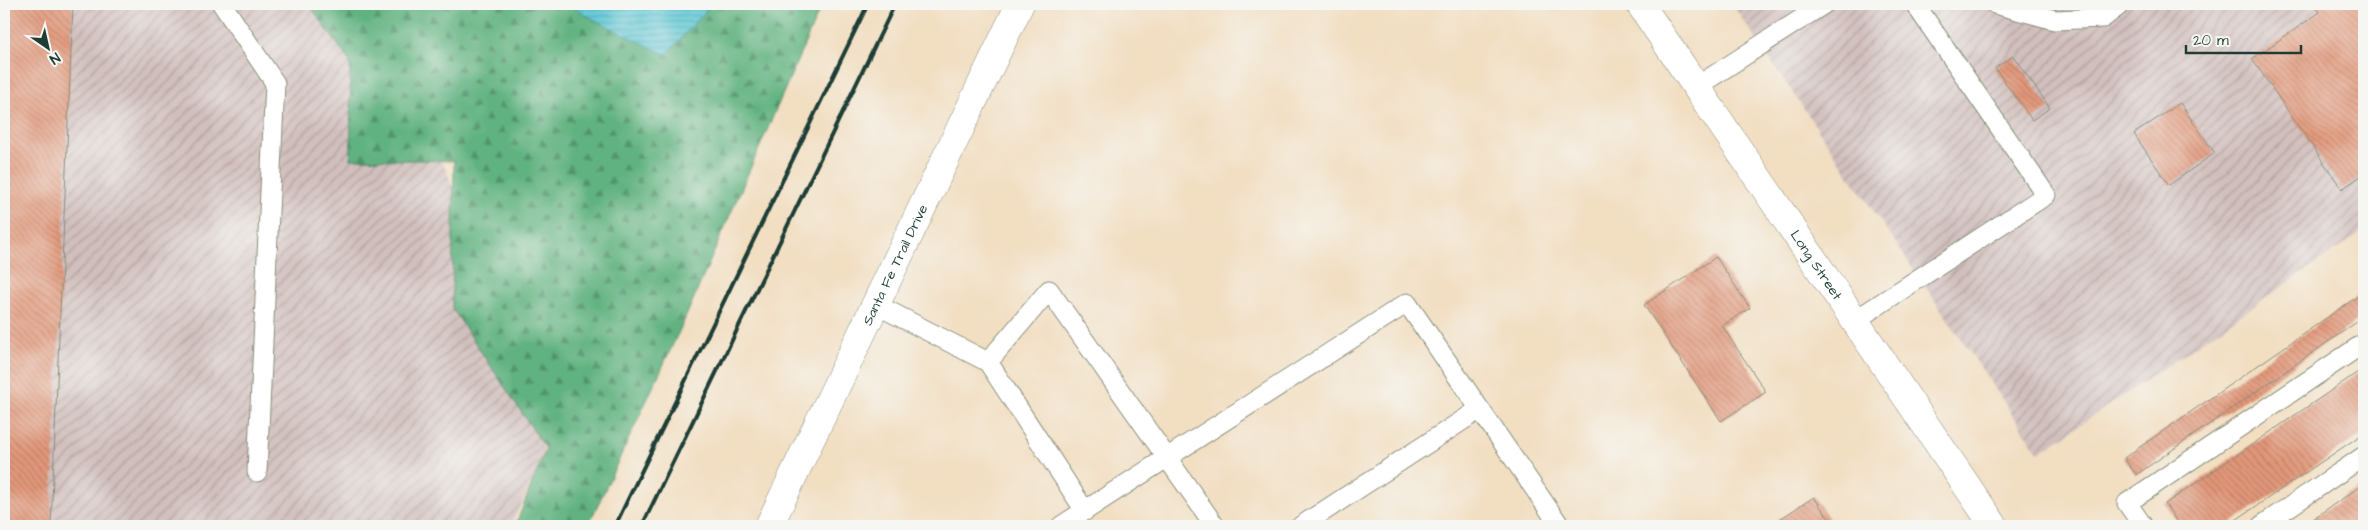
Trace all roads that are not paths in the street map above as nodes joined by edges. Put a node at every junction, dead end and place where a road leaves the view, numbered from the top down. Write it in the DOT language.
graph roads {
  1 [pos="222,4"];
  2 [pos="1020,4"];
  3 [pos="1640,4"];
  4 [pos="1824,4"];
  5 [pos="1915,4"];
  6 [pos="1995,4"];
  7 [pos="2121,4"];
  8 [pos="1696,87"];
  9 [pos="875,304"];
  10 [pos="1854,320"];
  11 [pos="2364,343"];
  12 [pos="988,362"];
  13 [pos="1480,410"];
  14 [pos="2364,456"];
  15 [pos="1166,459"];
  16 [pos="257,472"];
  17 [pos="1086,511"];
  18 [pos="769,526"];
  19 [pos="1061,526"];
  20 [pos="1215,526"];
  21 [pos="1301,526"];
  22 [pos="1560,526"];
  23 [pos="1994,526"];
  24 [pos="2143,526"];
  25 [pos="2262,526"];
  1 -- 16 [label="lane"];
  2 -- 9 [label="street, Santa Fe Trail Drive"];
  3 -- 8 [label="street, Long Street"];
  4 -- 8 [label="lane"];
  5 -- 10 [label="lane"];
  6 -- 7 [label="lane"];
  8 -- 10 [label="street, Long Street"];
  9 -- 12 [label="lane"];
  9 -- 18 [label="street, Santa Fe Trail Drive"];
  10 -- 23 [label="street, Long Street"];
  11 -- 24 [label="lane"];
  12 -- 15 [label="lane"];
  12 -- 17 [label="lane"];
  13 -- 15 [label="lane"];
  13 -- 21 [label="lane"];
  13 -- 22 [label="lane"];
  14 -- 25 [label="lane"];
  15 -- 17 [label="lane"];
  15 -- 20 [label="lane"];
  17 -- 19 [label="lane"];
}
